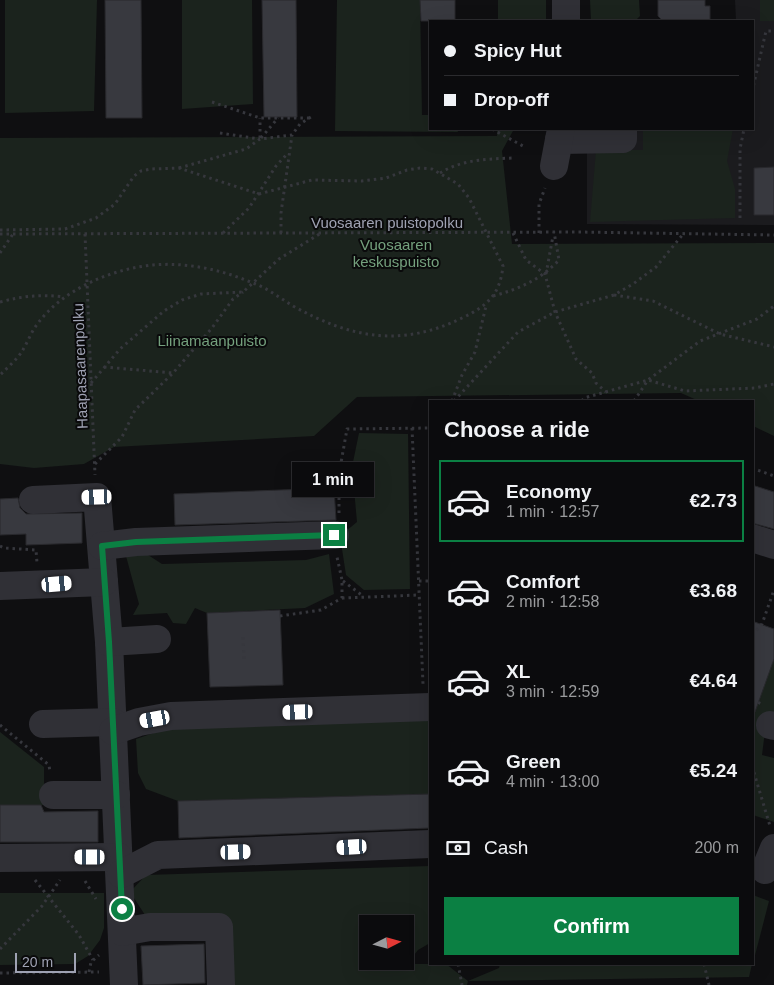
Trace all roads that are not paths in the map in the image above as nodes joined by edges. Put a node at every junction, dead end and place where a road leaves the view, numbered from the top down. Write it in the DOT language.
graph roads {
  1 [pos="566,0"];
  2 [pos="566,20"];
  3 [pos="623,130"];
  4 [pos="560,134"];
  5 [pos="554,166"];
  6 [pos="33,500"];
  7 [pos="754,539"];
  8 [pos="334,541"];
  9 [pos="774,545"];
  10 [pos="102,546"];
  11 [pos="774,550"];
  12 [pos="754,555"];
  13 [pos="104,582"];
  14 [pos="0,586"];
  15 [pos="157,639"];
  16 [pos="109,642"];
  17 [pos="427,707"];
  18 [pos="43,724"];
  19 [pos="113,726"];
  20 [pos="53,795"];
  21 [pos="116,795"];
  22 [pos="429,844"];
  23 [pos="9,858"];
  24 [pos="120,865"];
  25 [pos="122,932"];
  26 [pos="124,978"];
  27 [pos="221,985"];
  1 -- 2 [label="street"];
  3 -- 4 [label="street"];
  4 -- 5 [label="street"];
  6 -- 10 [label="street"];
  7 -- 9 [label="street"];
  8 -- 10 [label="street"];
  10 -- 13 [label="street"];
  11 -- 12 [label="street"];
  13 -- 14 [label="street"];
  13 -- 16 [label="street"];
  15 -- 16 [label="street"];
  16 -- 19 [label="street"];
  17 -- 19 [label="street"];
  18 -- 19 [label="street"];
  19 -- 21 [label="street"];
  20 -- 21 [label="street"];
  21 -- 24 [label="street"];
  22 -- 24 [label="street"];
  23 -- 24 [label="street"];
  24 -- 25 [label="street"];
  25 -- 26 [label="street"];
  25 -- 27 [label="street"];
}
